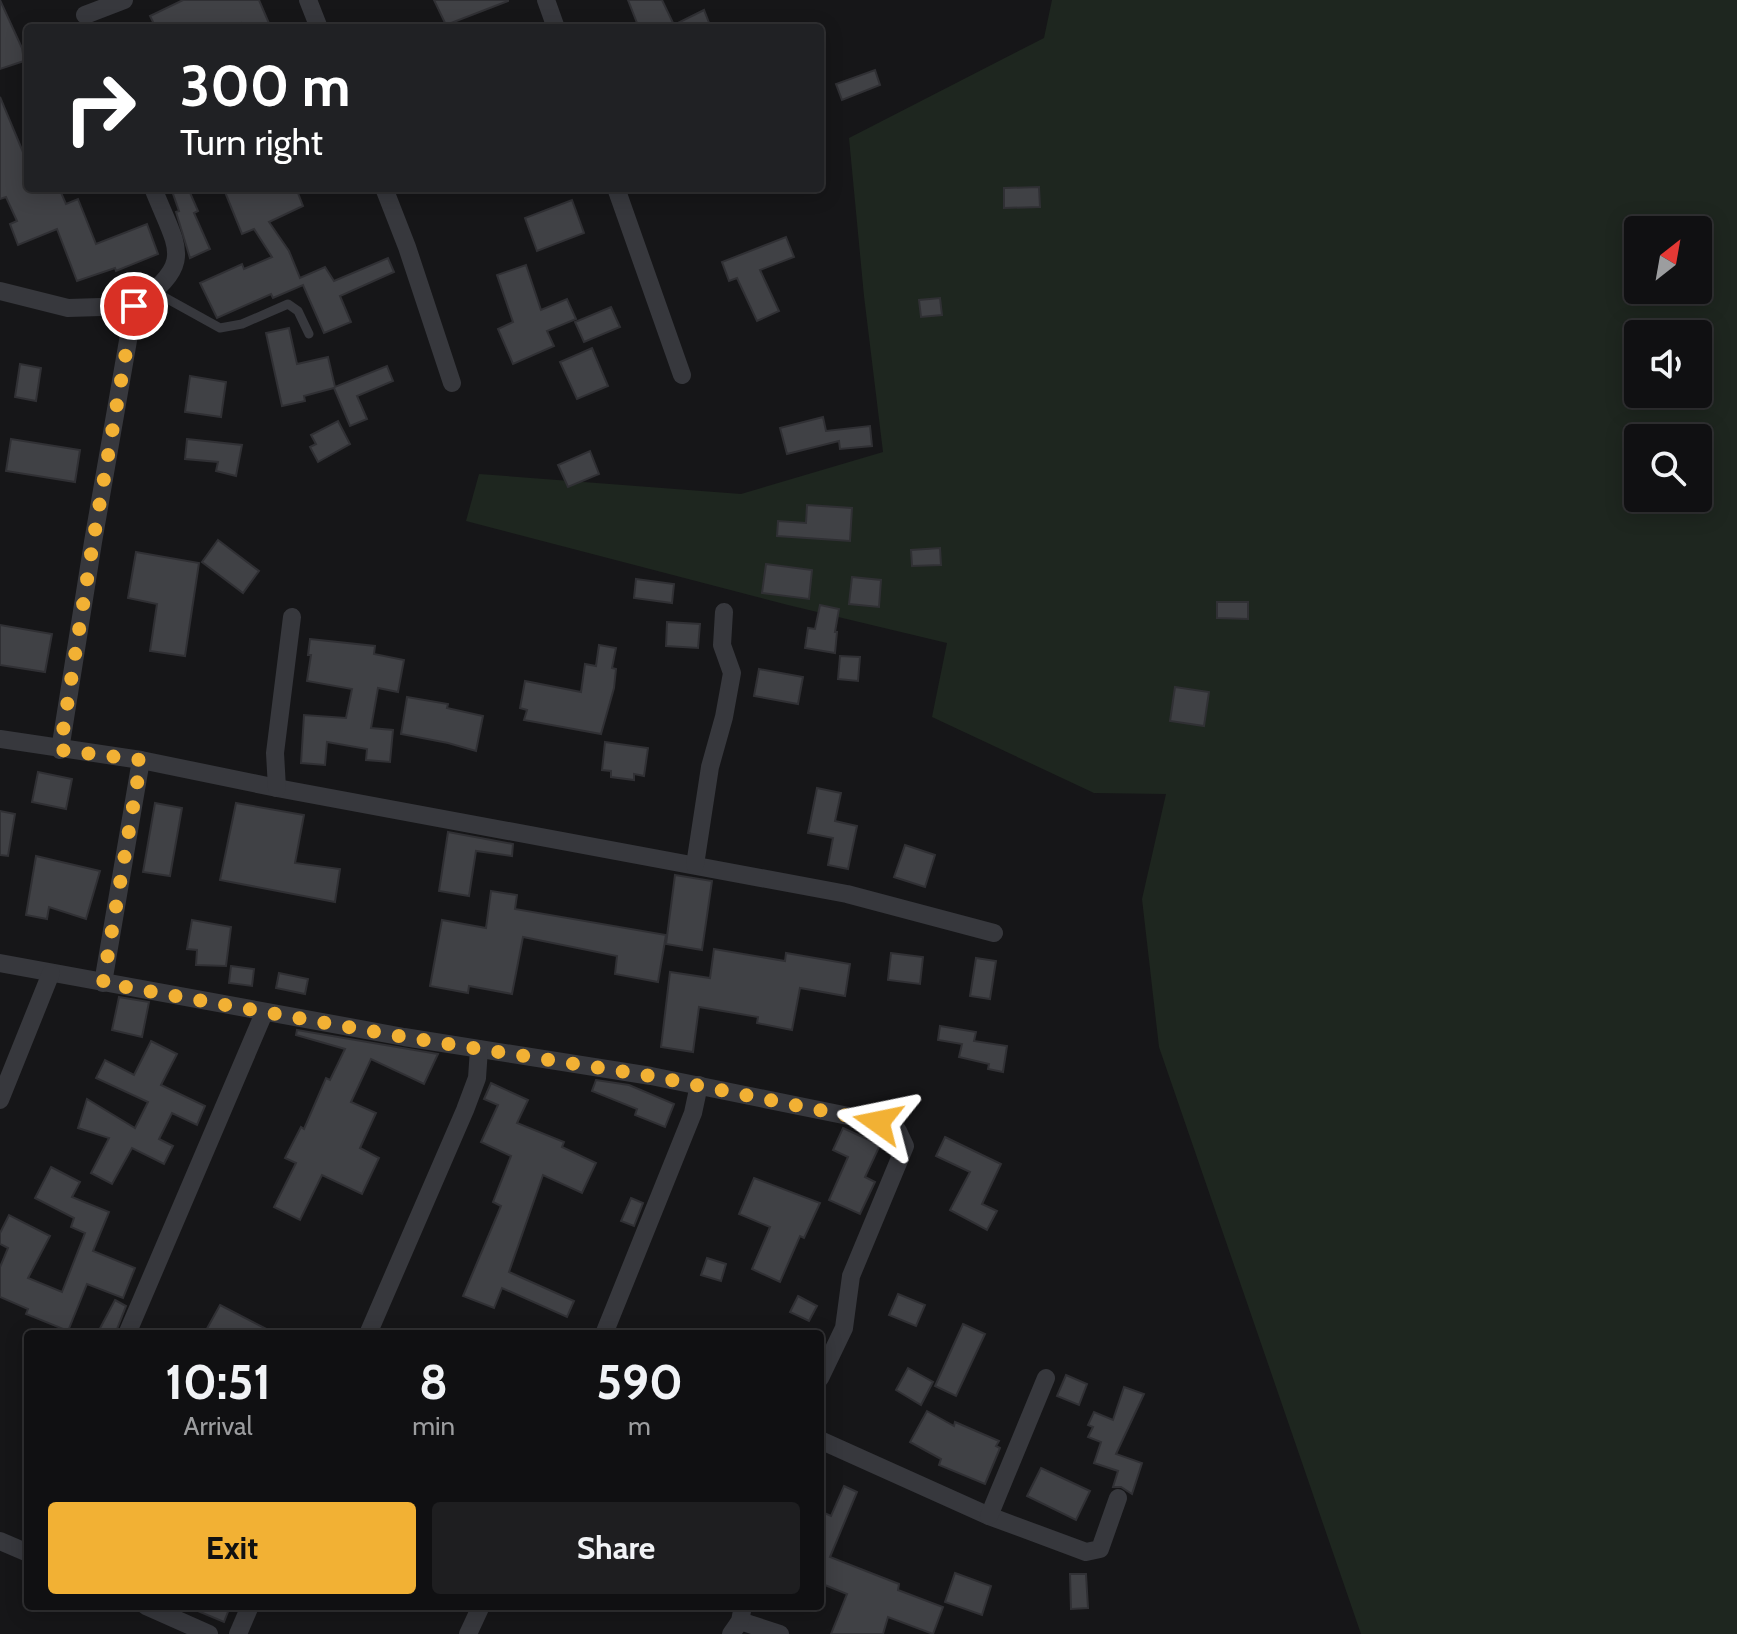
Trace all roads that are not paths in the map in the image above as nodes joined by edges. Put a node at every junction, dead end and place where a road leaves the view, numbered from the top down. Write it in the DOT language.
graph roads {
  1 [pos="124,0"];
  2 [pos="308,0"];
  3 [pos="546,0"];
  4 [pos="85,14"];
  5 [pos="317,24"];
  6 [pos="555,24"];
  7 [pos="155,192"];
  8 [pos="386,192"];
  9 [pos="617,192"];
  10 [pos="0,291"];
  11 [pos="155,292"];
  12 [pos="134,306"];
  13 [pos="309,334"];
  14 [pos="682,375"];
  15 [pos="452,383"];
  16 [pos="724,612"];
  17 [pos="292,617"];
  18 [pos="0,739"];
  19 [pos="60,750"];
  20 [pos="141,760"];
  21 [pos="277,788"];
  22 [pos="695,865"];
  23 [pos="994,933"];
  24 [pos="0,963"];
  25 [pos="51,973"];
  26 [pos="103,983"];
  27 [pos="264,1013"];
  28 [pos="479,1049"];
  29 [pos="699,1085"];
  30 [pos="0,1100"];
  31 [pos="129,1330"];
  32 [pos="370,1330"];
  33 [pos="606,1330"];
  34 [pos="824,1370"];
  35 [pos="1046,1378"];
  36 [pos="824,1442"];
  37 [pos="1118,1498"];
  38 [pos="989,1516"];
  39 [pos="0,1541"];
  40 [pos="24,1551"];
  41 [pos="155,1610"];
  42 [pos="248,1610"];
  43 [pos="479,1610"];
  44 [pos="738,1620"];
  45 [pos="209,1634"];
  46 [pos="238,1634"];
  47 [pos="468,1634"];
  48 [pos="780,1634"];
  1 -- 4 [label="street"];
  2 -- 5 [label="street"];
  3 -- 6 [label="street"];
  7 -- 11 [label="street"];
  8 -- 15 [label="street"];
  9 -- 14 [label="street"];
  10 -- 12 [label="street"];
  11 -- 12 [label="street"];
  11 -- 13 [label="lane"];
  12 -- 19 [label="street"];
  16 -- 22 [label="street"];
  17 -- 21 [label="street"];
  18 -- 19 [label="street"];
  19 -- 20 [label="street"];
  20 -- 21 [label="street"];
  20 -- 26 [label="street"];
  21 -- 22 [label="street"];
  22 -- 23 [label="street"];
  24 -- 25 [label="street"];
  25 -- 26 [label="street"];
  25 -- 30 [label="street"];
  26 -- 27 [label="street"];
  27 -- 28 [label="street"];
  27 -- 31 [label="street"];
  28 -- 29 [label="street"];
  28 -- 32 [label="street"];
  29 -- 33 [label="street"];
  29 -- 34 [label="street"];
  35 -- 38 [label="street"];
  36 -- 38 [label="street"];
  37 -- 38 [label="street"];
  39 -- 40 [label="street"];
  41 -- 45 [label="street"];
  42 -- 46 [label="street"];
  43 -- 47 [label="street"];
  44 -- 48 [label="street"];
}
